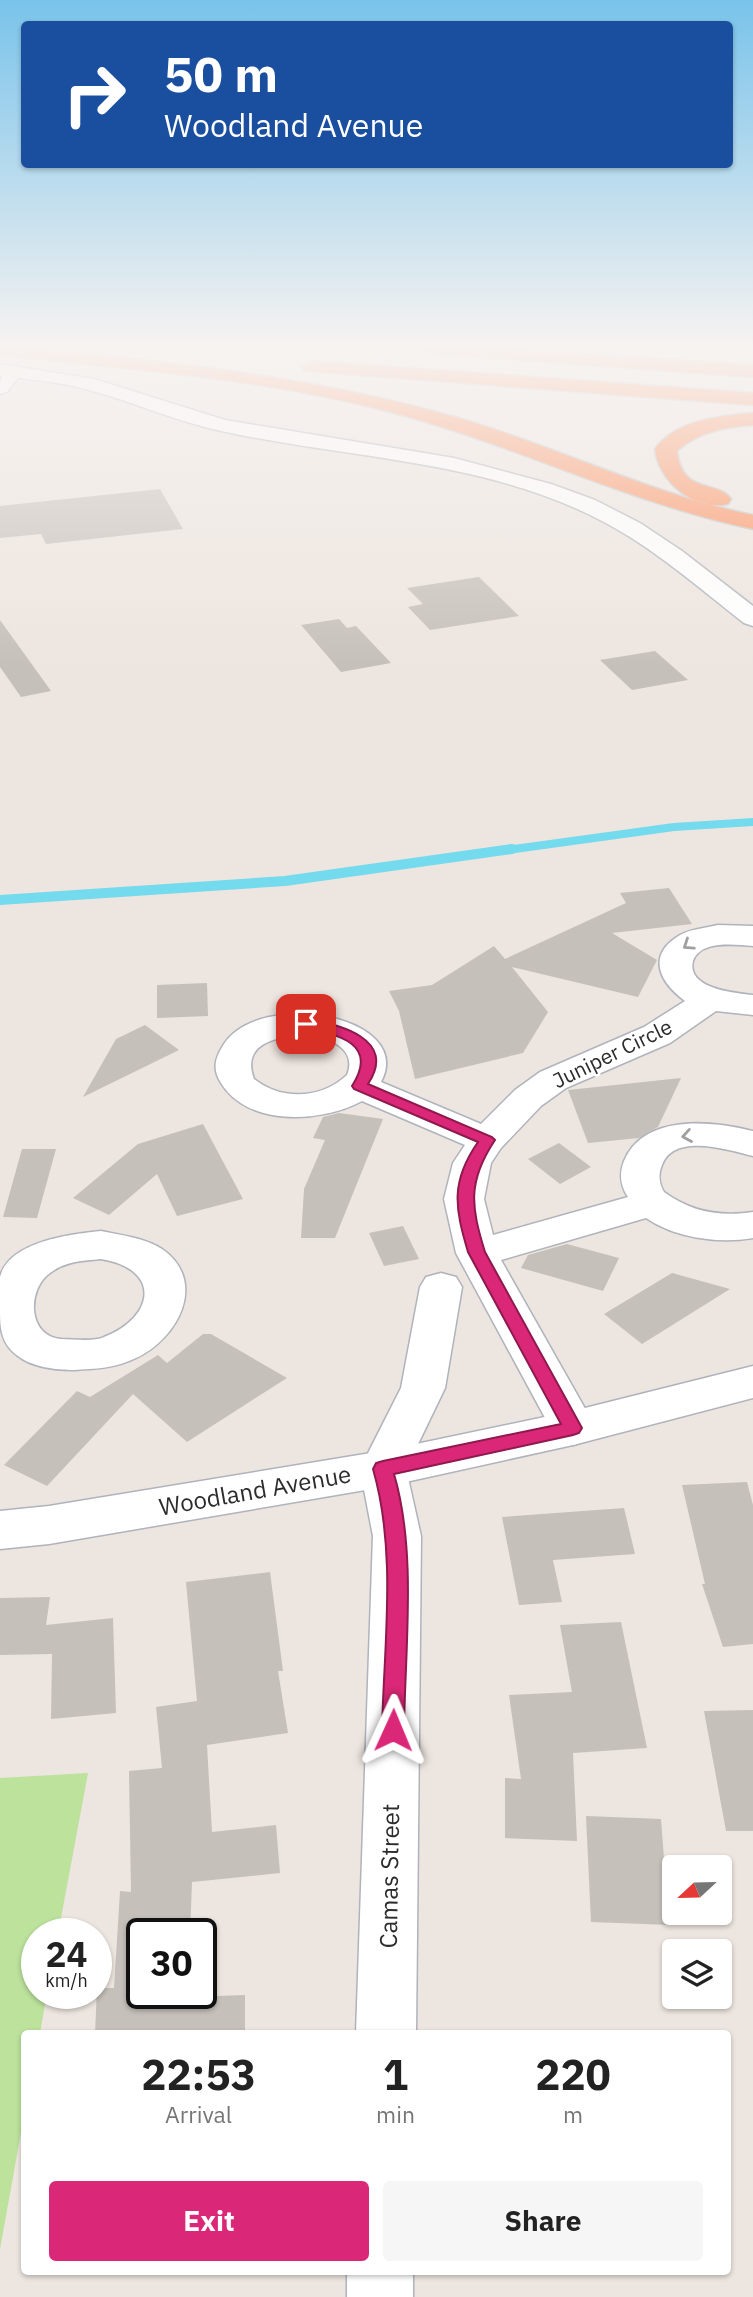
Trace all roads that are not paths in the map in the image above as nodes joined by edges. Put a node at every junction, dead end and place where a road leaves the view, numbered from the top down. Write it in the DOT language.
graph roads {
  1 [pos="395,454"];
  2 [pos="542,454"];
  3 [pos="666,454"];
  4 [pos="753,508"];
  5 [pos="753,522"];
  6 [pos="753,618"];
  7 [pos="753,936"];
  8 [pos="710,1000"];
  9 [pos="753,1004"];
  10 [pos="359,1086"];
  11 [pos="487,1140"];
  12 [pos="753,1144"];
  13 [pos="653,1203"];
  14 [pos="753,1225"];
  15 [pos="477,1252"];
  16 [pos="441,1287"];
  17 [pos="753,1382"];
  18 [pos="573,1428"];
  19 [pos="383,1469"];
  20 [pos="0,1530"];
  21 [pos="386,2030"];
  22 [pos="380,2275"];
  23 [pos="380,2297"];
  1 -- 6 [label="street"];
  2 -- 5 [label="highway"];
  3 -- 4 [label="highway"];
  7 -- 8 [label="street, one-way"];
  8 -- 9 [label="street"];
  8 -- 11 [label="street, Juniper Circle"];
  10 -- 11 [label="street"];
  11 -- 15 [label="street, Juniper Circle"];
  12 -- 13 [label="street, one-way"];
  13 -- 14 [label="street"];
  13 -- 15 [label="street"];
  15 -- 18 [label="street, Juniper Circle"];
  16 -- 19 [label="street"];
  17 -- 18 [label="street, Woodland Avenue"];
  18 -- 19 [label="street, Woodland Avenue"];
  19 -- 20 [label="street, Woodland Avenue"];
  19 -- 21 [label="street, Camas Street"];
  22 -- 23 [label="street"];
}
